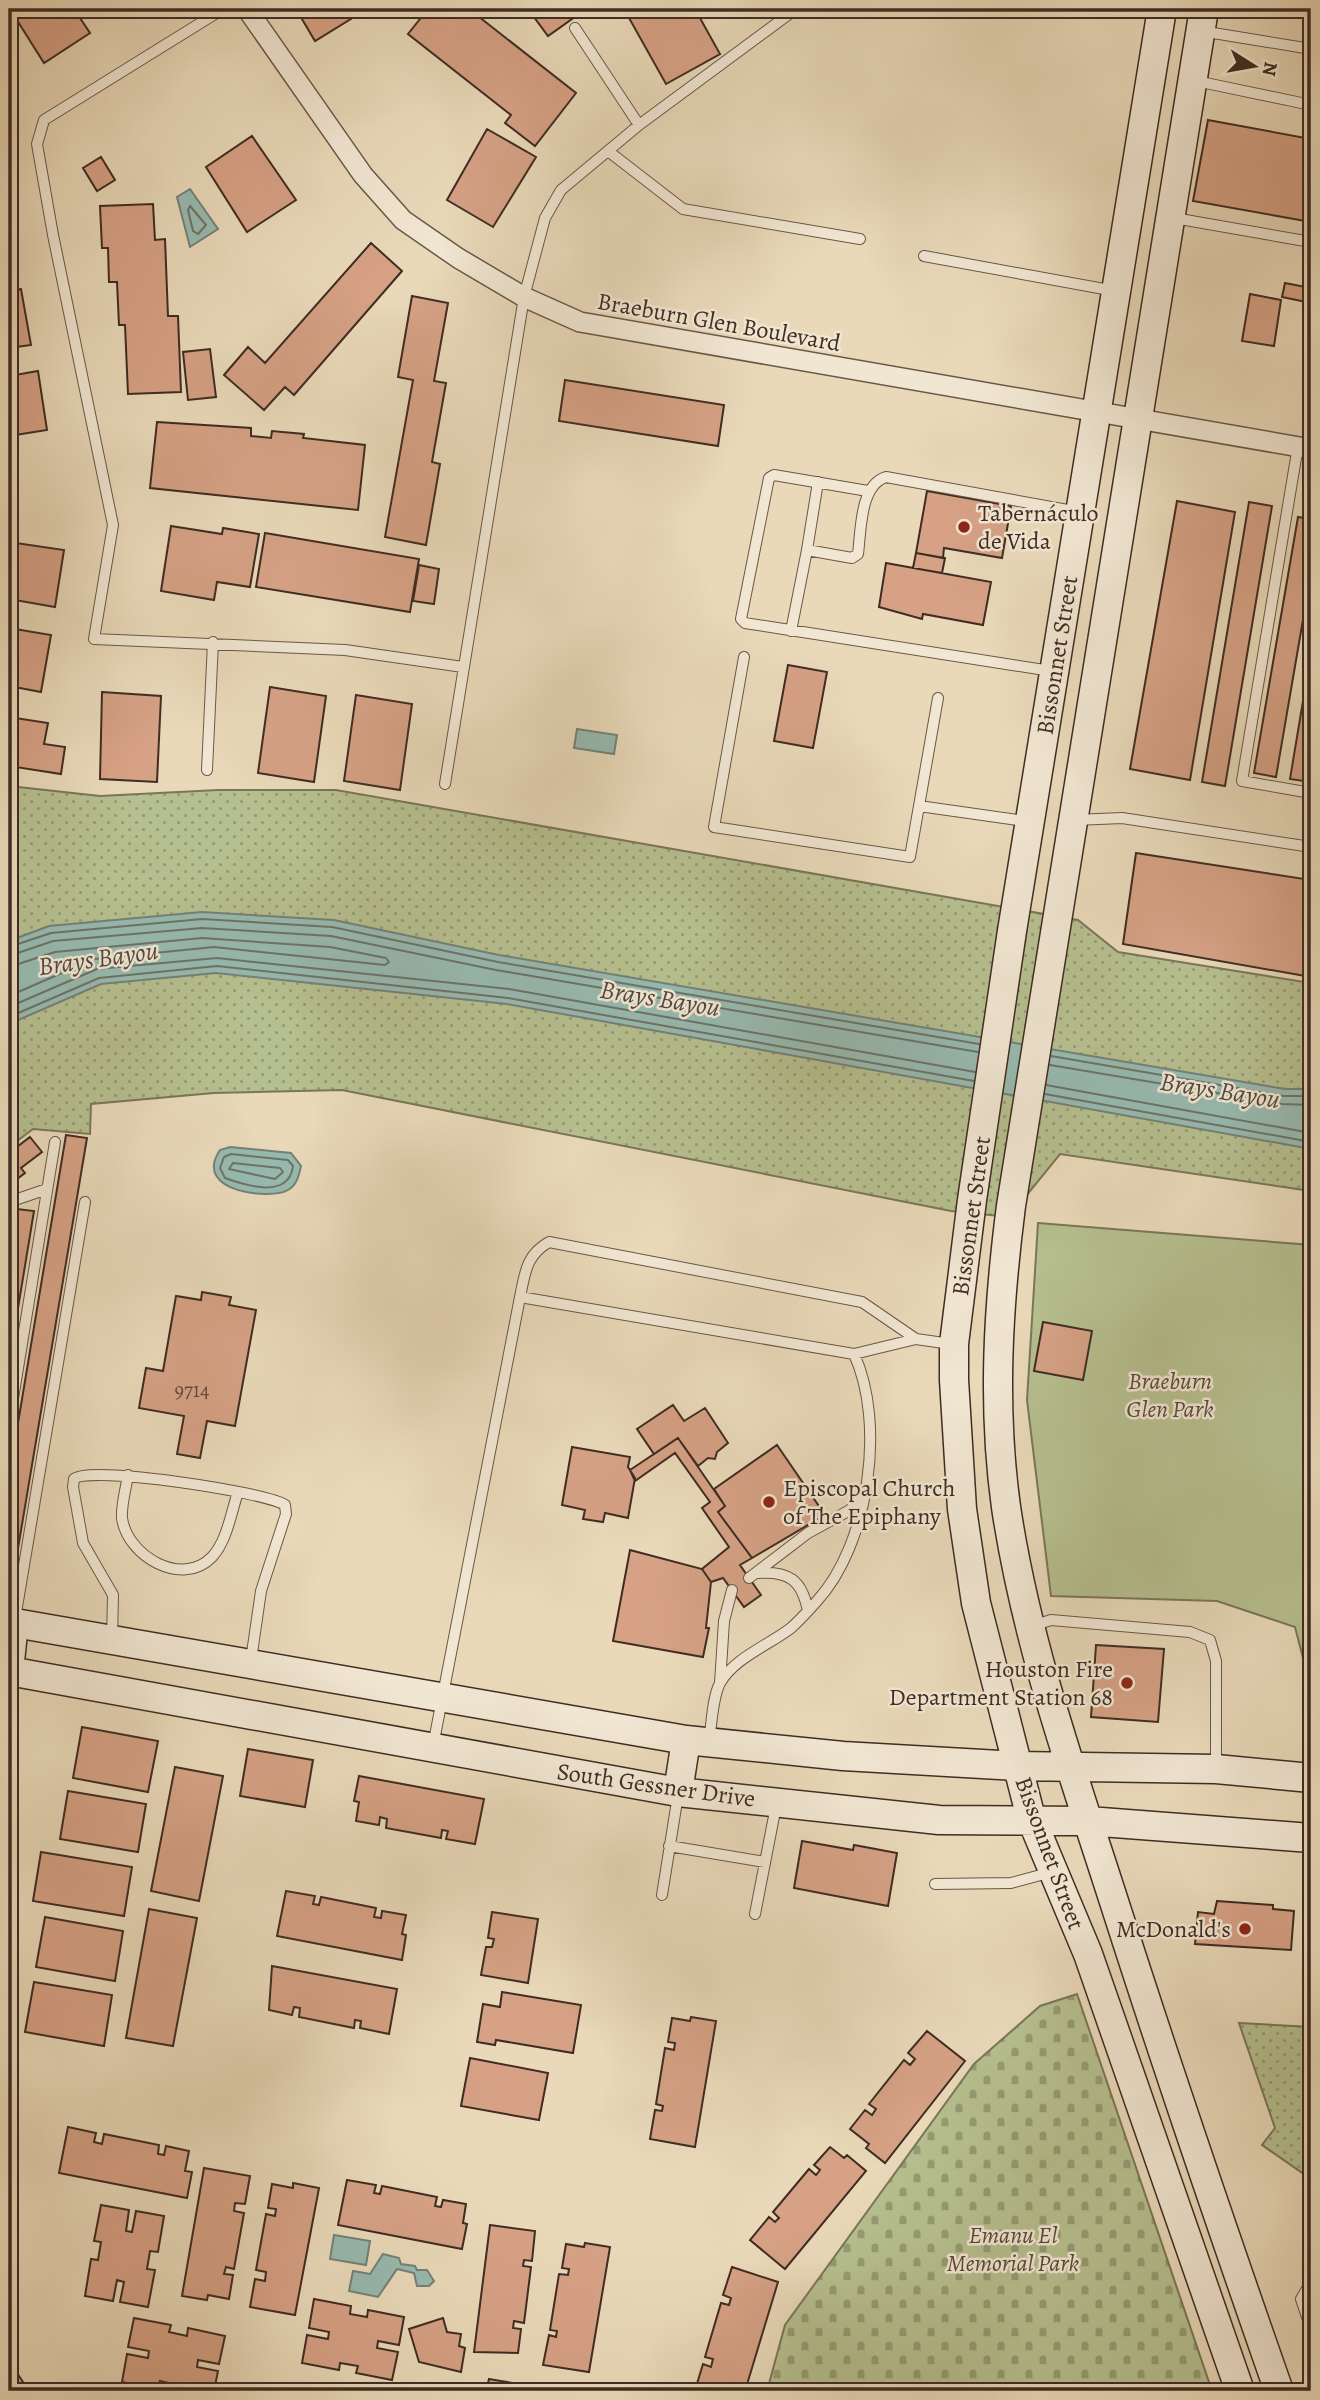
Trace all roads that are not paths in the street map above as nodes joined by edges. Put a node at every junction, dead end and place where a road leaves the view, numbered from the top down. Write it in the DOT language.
graph roads {
  1 [pos="223,9"];
  2 [pos="247,9"];
  3 [pos="796,9"];
  4 [pos="1162,9"];
  5 [pos="1202,20"];
  6 [pos="575,28"];
  7 [pos="1311,49"];
  8 [pos="1192,80"];
  9 [pos="1147,102"];
  10 [pos="1311,105"];
  11 [pos="1188,110"];
  12 [pos="639,125"];
  13 [pos="608,151"];
  14 [pos="1171,218"];
  15 [pos="860,239"];
  16 [pos="1311,242"];
  17 [pos="924,256"];
  18 [pos="1115,291"];
  19 [pos="524,297"];
  20 [pos="1096,413"];
  21 [pos="1141,418"];
  22 [pos="1304,447"];
  23 [pos="818,482"];
  24 [pos="868,491"];
  25 [pos="1080,512"];
  26 [pos="807,550"];
  27 [pos="791,631"];
  28 [pos="213,642"];
  29 [pos="744,657"];
  30 [pos="463,667"];
  31 [pos="1055,671"];
  32 [pos="938,698"];
  33 [pos="207,770"];
  34 [pos="445,784"];
  35 [pos="1311,793"];
  36 [pos="919,806"];
  37 [pos="1031,817"];
  38 [pos="1071,820"];
  39 [pos="1311,847"];
  40 [pos="55,1142"];
  41 [pos="47,1189"];
  42 [pos="9,1202"];
  43 [pos="85,1202"];
  44 [pos="520,1297"];
  45 [pos="916,1339"];
  46 [pos="954,1344"];
  47 [pos="854,1354"];
  48 [pos="998,1416"];
  49 [pos="956,1421"];
  50 [pos="9,1423"];
  51 [pos="128,1475"];
  52 [pos="865,1491"];
  53 [pos="239,1492"];
  54 [pos="732,1590"];
  55 [pos="808,1611"];
  56 [pos="11,1623"];
  57 [pos="1029,1627"];
  58 [pos="111,1640"];
  59 [pos="250,1664"];
  60 [pos="9,1671"];
  61 [pos="720,1683"];
  62 [pos="443,1698"];
  63 [pos="698,1741"];
  64 [pos="432,1750"];
  65 [pos="1070,1765"];
  66 [pos="1017,1766"];
  67 [pos="1216,1769"];
  68 [pos="1311,1778"];
  69 [pos="678,1791"];
  70 [pos="777,1802"];
  71 [pos="1031,1818"];
  72 [pos="1088,1821"];
  73 [pos="1311,1838"];
  74 [pos="670,1846"];
  75 [pos="765,1862"];
  76 [pos="1054,1872"];
  77 [pos="935,1885"];
  78 [pos="662,1895"];
  79 [pos="755,1914"];
  80 [pos="1201,2168"];
  81 [pos="1166,2179"];
  82 [pos="1311,2282"];
  83 [pos="1311,2329"];
  84 [pos="1240,2391"];
  85 [pos="1279,2391"];
  1 -- 28 [label="lane"];
  2 -- 19 [label="street, Braeburn Glen Boulevard"];
  3 -- 12 [label="lane"];
  4 -- 9 [label="main road, Bissonnet Street"];
  5 -- 7 [label="lane"];
  5 -- 8 [label="main road, Bissonnet Street"];
  6 -- 12 [label="lane"];
  8 -- 10 [label="lane"];
  8 -- 11 [label="main road, Bissonnet Street"];
  9 -- 11 [label="main road"];
  9 -- 18 [label="main road, Bissonnet Street"];
  11 -- 14 [label="main road, Bissonnet Street"];
  12 -- 13 [label="lane"];
  13 -- 15 [label="lane"];
  13 -- 19 [label="lane"];
  14 -- 16 [label="lane"];
  14 -- 21 [label="main road, Bissonnet Street"];
  17 -- 18 [label="lane"];
  18 -- 20 [label="main road, Bissonnet Street"];
  19 -- 20 [label="street, Braeburn Glen Boulevard"];
  19 -- 30 [label="lane"];
  20 -- 21 [label="street, Braeburn Glen Boulevard"];
  20 -- 25 [label="main road, Bissonnet Street"];
  21 -- 22 [label="street, Braeburn Glen Boulevard"];
  21 -- 38 [label="main road, Bissonnet Street"];
  22 -- 35 [label="lane"];
  23 -- 24 [label="lane"];
  23 -- 26 [label="lane"];
  23 -- 27 [label="lane"];
  24 -- 25 [label="lane"];
  24 -- 26 [label="lane"];
  25 -- 31 [label="main road, Bissonnet Street"];
  26 -- 27 [label="lane"];
  27 -- 31 [label="lane"];
  28 -- 30 [label="lane"];
  28 -- 33 [label="lane"];
  29 -- 36 [label="lane"];
  30 -- 34 [label="lane"];
  31 -- 37 [label="main road, Bissonnet Street"];
  32 -- 36 [label="lane"];
  36 -- 37 [label="lane"];
  37 -- 38 [label="main road"];
  37 -- 46 [label="main road, Bissonnet Street"];
  38 -- 39 [label="lane"];
  38 -- 48 [label="main road, Bissonnet Street"];
  40 -- 41 [label="lane"];
  41 -- 42 [label="lane"];
  41 -- 50 [label="lane"];
  43 -- 56 [label="lane"];
  44 -- 45 [label="lane"];
  44 -- 47 [label="lane"];
  44 -- 62 [label="lane"];
  45 -- 46 [label="lane"];
  45 -- 47 [label="lane"];
  46 -- 49 [label="main road, Bissonnet Street"];
  47 -- 52 [label="lane"];
  48 -- 49 [label="main road"];
  48 -- 57 [label="main road, Bissonnet Street"];
  49 -- 66 [label="main road, Bissonnet Street"];
  51 -- 53 [label="lane"];
  51 -- 53 [label="lane"];
  51 -- 58 [label="lane"];
  52 -- 55 [label="lane"];
  52 -- 55 [label="lane"];
  53 -- 59 [label="lane"];
  54 -- 61 [label="lane"];
  55 -- 61 [label="lane"];
  56 -- 58 [label="main road, South Gessner Drive"];
  56 -- 60 [label="main road"];
  57 -- 65 [label="main road, Bissonnet Street"];
  57 -- 67 [label="lane"];
  58 -- 59 [label="main road, South Gessner Drive"];
  59 -- 62 [label="main road, South Gessner Drive"];
  60 -- 64 [label="main road, South Gessner Drive"];
  61 -- 63 [label="lane"];
  62 -- 63 [label="main road, South Gessner Drive"];
  62 -- 64 [label="lane"];
  63 -- 66 [label="main road, South Gessner Drive"];
  63 -- 69 [label="main road"];
  64 -- 69 [label="main road, South Gessner Drive"];
  65 -- 66 [label="main road, South Gessner Drive"];
  65 -- 67 [label="main road, South Gessner Drive"];
  65 -- 72 [label="main road, Bissonnet Street"];
  66 -- 71 [label="main road, Bissonnet Street"];
  67 -- 68 [label="main road, South Gessner Drive"];
  69 -- 70 [label="main road, South Gessner Drive"];
  69 -- 74 [label="lane"];
  70 -- 71 [label="main road, South Gessner Drive"];
  70 -- 75 [label="lane"];
  71 -- 72 [label="main road, South Gessner Drive"];
  71 -- 76 [label="main road, Bissonnet Street"];
  72 -- 73 [label="main road, South Gessner Drive"];
  72 -- 80 [label="main road, Bissonnet Street"];
  74 -- 75 [label="lane"];
  74 -- 78 [label="lane"];
  75 -- 79 [label="lane"];
  76 -- 77 [label="lane"];
  76 -- 81 [label="main road, Bissonnet Street"];
  80 -- 81 [label="main road"];
  80 -- 85 [label="main road, Bissonnet Street"];
  81 -- 84 [label="main road, Bissonnet Street"];
  82 -- 83 [label="lane"];
}
